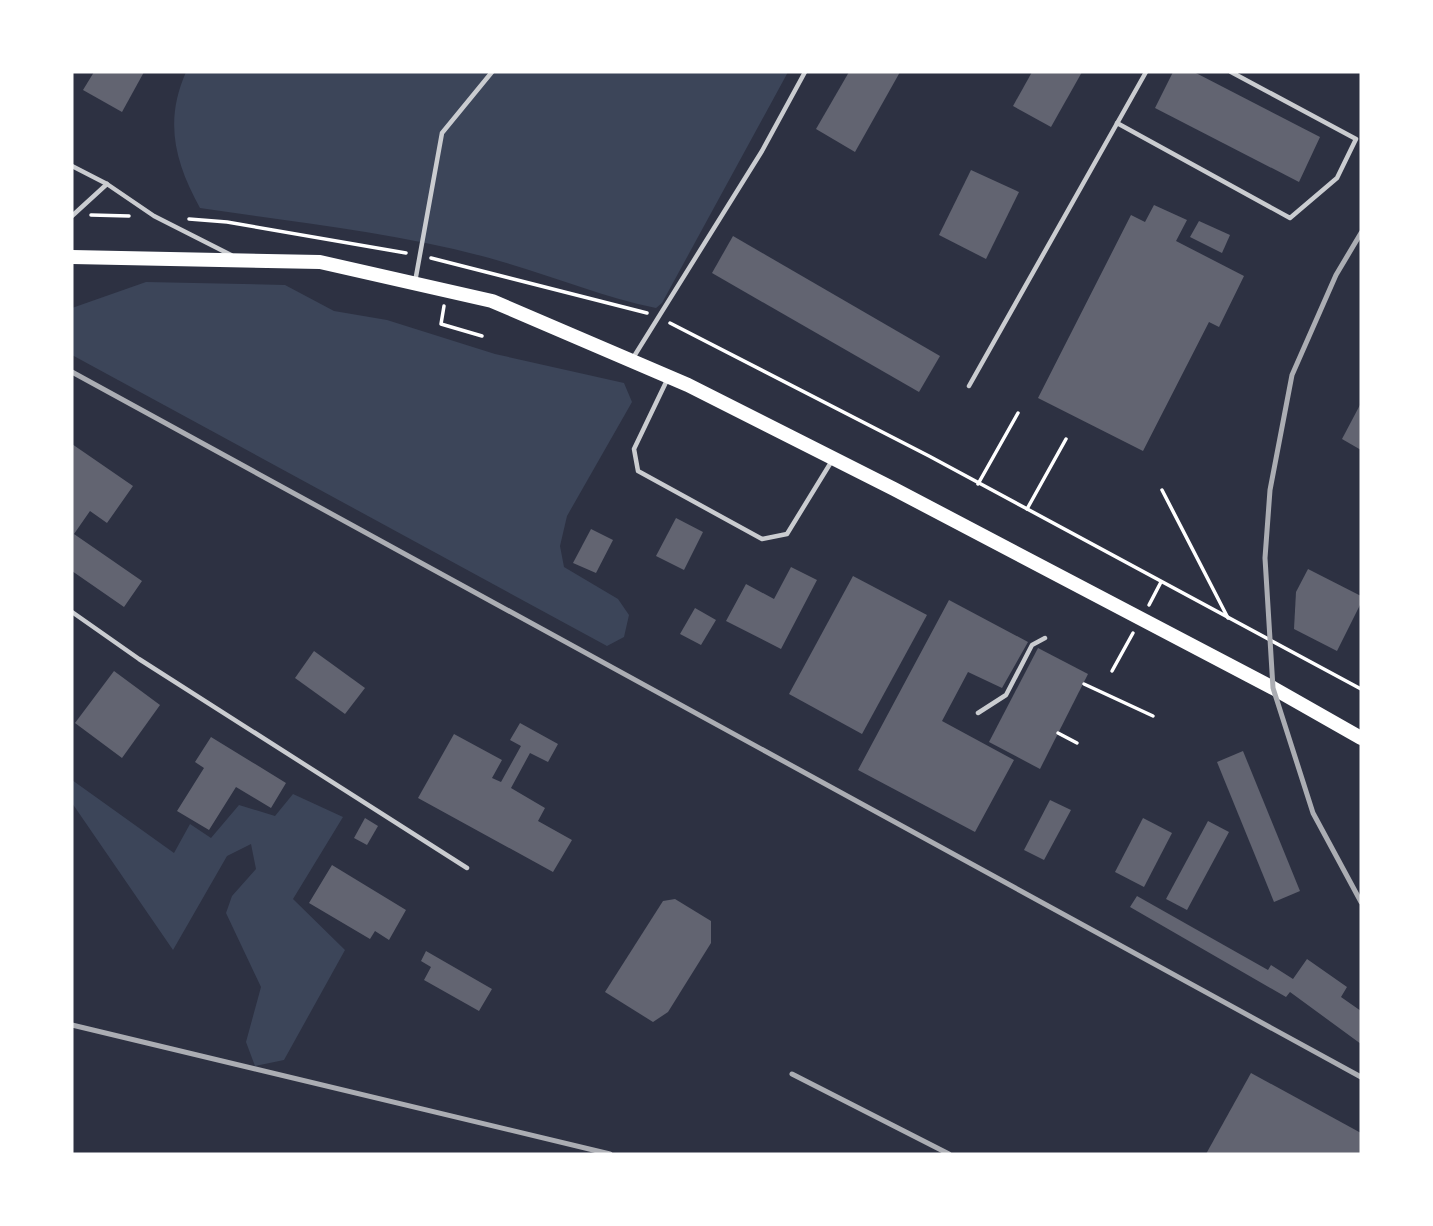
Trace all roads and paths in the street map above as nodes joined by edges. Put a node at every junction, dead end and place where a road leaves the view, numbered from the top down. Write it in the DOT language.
graph roads {
  1 [pos="492,72"];
  2 [pos="805,72"];
  3 [pos="1146,72"];
  4 [pos="1231,72"];
  5 [pos="1116,123"];
  6 [pos="72,166"];
  7 [pos="107,184"];
  8 [pos="72,216"];
  9 [pos="72,257"];
  10 [pos="238,258"];
  11 [pos="415,283"];
  12 [pos="633,359"];
  13 [pos="669,376"];
  14 [pos="969,386"];
  15 [pos="1018,413"];
  16 [pos="1066,439"];
  17 [pos="833,458"];
  18 [pos="978,484"];
  19 [pos="1162,490"];
  20 [pos="1027,509"];
  21 [pos="72,612"];
  22 [pos="1228,618"];
  23 [pos="1045,638"];
  24 [pos="1084,684"];
  25 [pos="978,713"];
  26 [pos="1153,716"];
  27 [pos="1058,733"];
  28 [pos="1361,738"];
  29 [pos="1077,743"];
  30 [pos="467,867"];
  1 -- 11 [label="lane"];
  2 -- 12 [label="lane"];
  3 -- 5 [label="lane"];
  4 -- 5 [label="lane"];
  5 -- 14 [label="lane"];
  6 -- 7 [label="lane"];
  7 -- 8 [label="lane"];
  7 -- 10 [label="lane"];
  9 -- 10 [label="main road"];
  10 -- 11 [label="main road"];
  11 -- 12 [label="main road"];
  12 -- 13 [label="main road"];
  13 -- 17 [label="main road"];
  13 -- 17 [label="lane"];
  15 -- 18 [label="path"];
  16 -- 20 [label="path"];
  17 -- 28 [label="main road"];
  19 -- 22 [label="path"];
  21 -- 30 [label="lane"];
  23 -- 25 [label="lane"];
  24 -- 26 [label="path"];
  27 -- 29 [label="path"];
}
